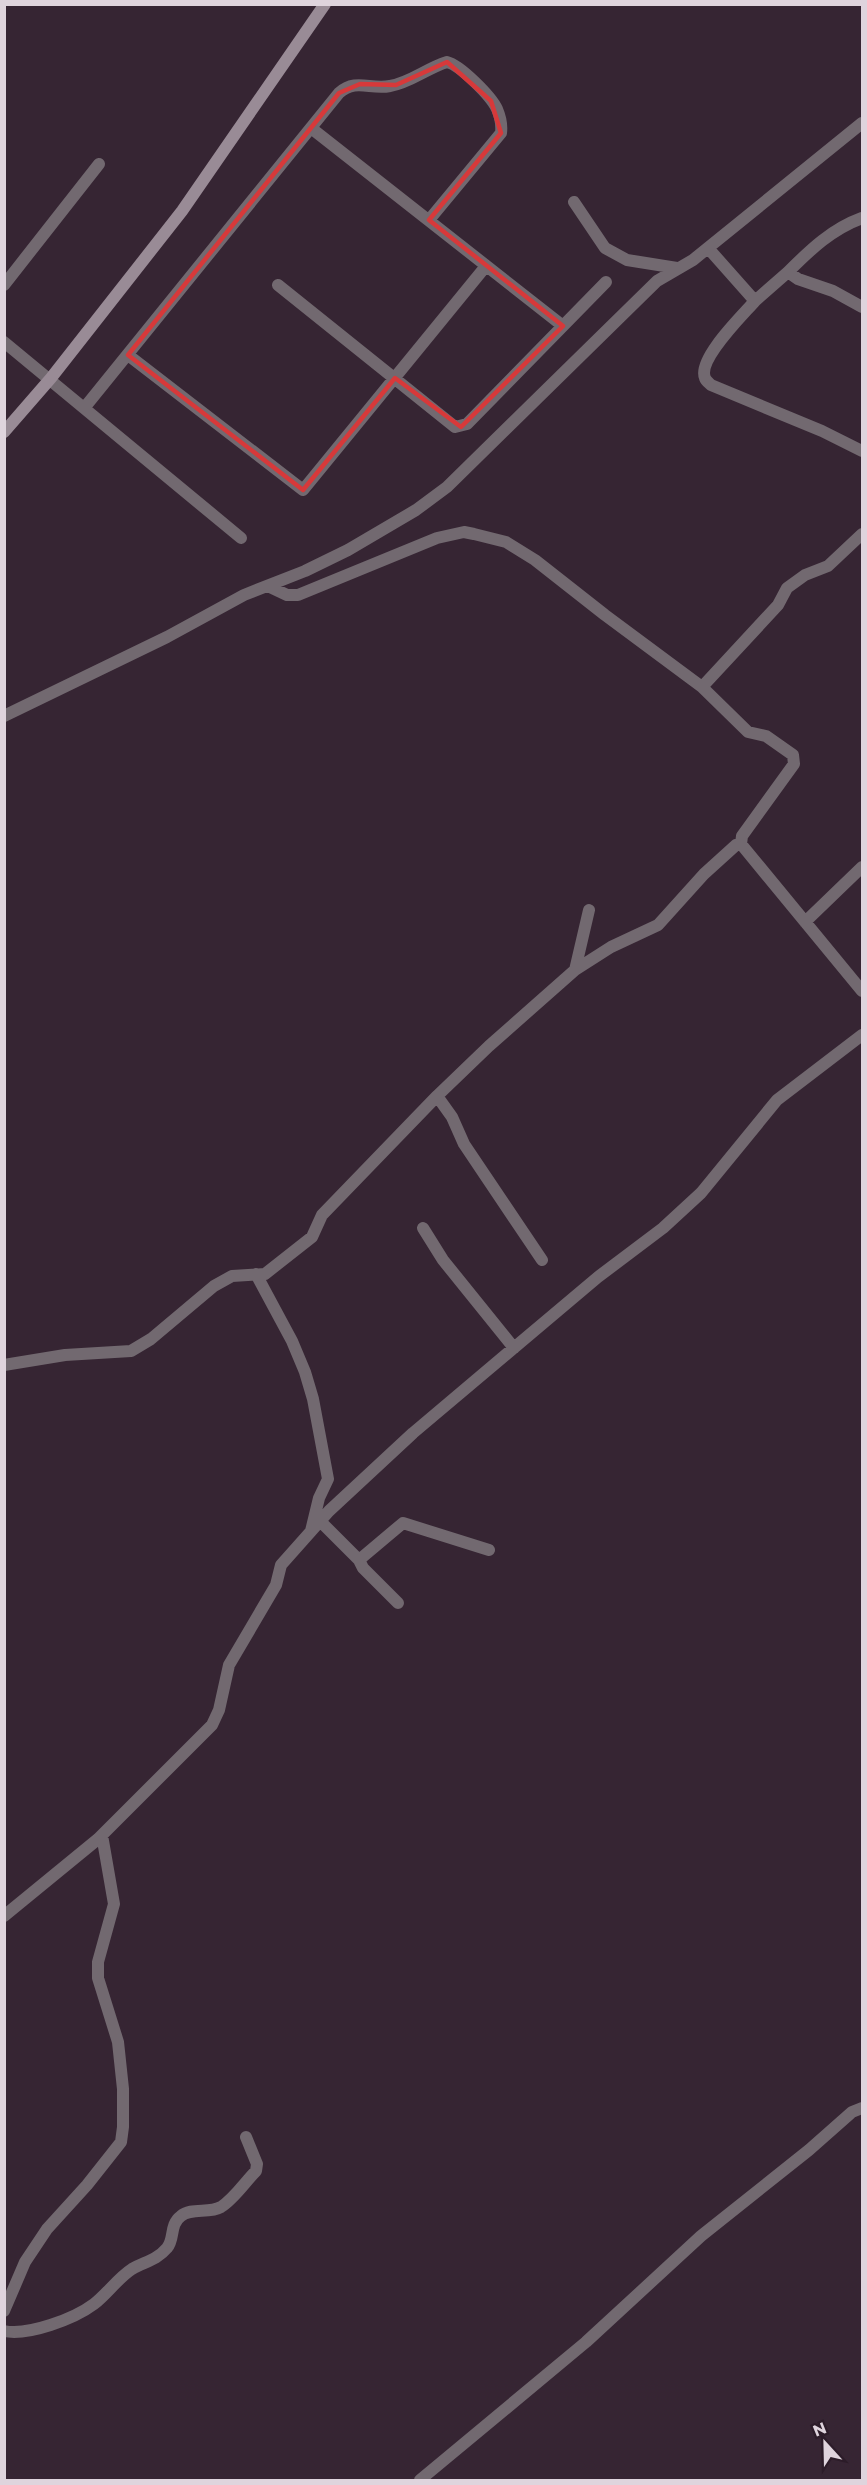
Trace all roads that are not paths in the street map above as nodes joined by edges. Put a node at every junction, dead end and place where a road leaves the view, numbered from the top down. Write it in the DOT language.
graph roads {
  1 [pos="325,4"];
  2 [pos="862,123"];
  3 [pos="311,128"];
  4 [pos="99,164"];
  5 [pos="574,202"];
  6 [pos="862,218"];
  7 [pos="429,220"];
  8 [pos="708,248"];
  9 [pos="486,266"];
  10 [pos="677,268"];
  11 [pos="788,272"];
  12 [pos="606,282"];
  13 [pos="4,285"];
  14 [pos="279,285"];
  15 [pos="755,301"];
  16 [pos="862,307"];
  17 [pos="563,326"];
  18 [pos="4,342"];
  19 [pos="128,355"];
  20 [pos="51,378"];
  21 [pos="394,378"];
  22 [pos="86,408"];
  23 [pos="4,432"];
  24 [pos="862,452"];
  25 [pos="862,534"];
  26 [pos="241,538"];
  27 [pos="268,586"];
  28 [pos="702,687"];
  29 [pos="4,716"];
  30 [pos="741,844"];
  31 [pos="862,867"];
  32 [pos="589,910"];
  33 [pos="806,922"];
  34 [pos="575,970"];
  35 [pos="862,991"];
  36 [pos="862,1035"];
  37 [pos="437,1096"];
  38 [pos="423,1228"];
  39 [pos="542,1260"];
  40 [pos="256,1274"];
  41 [pos="514,1348"];
  42 [pos="4,1365"];
  43 [pos="320,1521"];
  44 [pos="311,1531"];
  45 [pos="489,1550"];
  46 [pos="359,1560"];
  47 [pos="398,1603"];
  48 [pos="102,1835"];
  49 [pos="4,1916"];
  50 [pos="862,2098"];
  51 [pos="857,2110"];
  52 [pos="246,2137"];
  53 [pos="6,2305"];
  54 [pos="4,2331"];
  55 [pos="420,2481"];
  1 -- 20 [label="main road"];
  2 -- 8 [label="street"];
  3 -- 7 [label="street"];
  3 -- 7 [label="street"];
  3 -- 19 [label="street"];
  4 -- 13 [label="street"];
  5 -- 10 [label="street"];
  6 -- 11 [label="street"];
  7 -- 9 [label="street"];
  8 -- 10 [label="street"];
  8 -- 15 [label="street"];
  9 -- 17 [label="street"];
  9 -- 21 [label="street"];
  10 -- 27 [label="street"];
  11 -- 15 [label="street"];
  11 -- 16 [label="street"];
  12 -- 17 [label="street"];
  14 -- 21 [label="street"];
  15 -- 24 [label="street"];
  17 -- 21 [label="street"];
  18 -- 20 [label="street"];
  19 -- 21 [label="street"];
  19 -- 22 [label="street"];
  20 -- 22 [label="street"];
  20 -- 23 [label="main road"];
  22 -- 26 [label="street"];
  25 -- 28 [label="street"];
  27 -- 28 [label="street"];
  27 -- 29 [label="street"];
  28 -- 30 [label="street"];
  30 -- 33 [label="street"];
  30 -- 34 [label="street"];
  31 -- 33 [label="street"];
  32 -- 34 [label="street"];
  33 -- 35 [label="street"];
  34 -- 37 [label="street"];
  36 -- 41 [label="street"];
  37 -- 39 [label="street"];
  37 -- 40 [label="street"];
  38 -- 41 [label="street"];
  40 -- 42 [label="street"];
  40 -- 44 [label="street"];
  41 -- 43 [label="street"];
  43 -- 44 [label="street"];
  43 -- 46 [label="street"];
  44 -- 48 [label="street"];
  45 -- 46 [label="street"];
  46 -- 47 [label="street"];
  48 -- 49 [label="street"];
  48 -- 53 [label="street"];
  50 -- 51 [label="street"];
  51 -- 55 [label="street"];
  52 -- 54 [label="street"];
}
